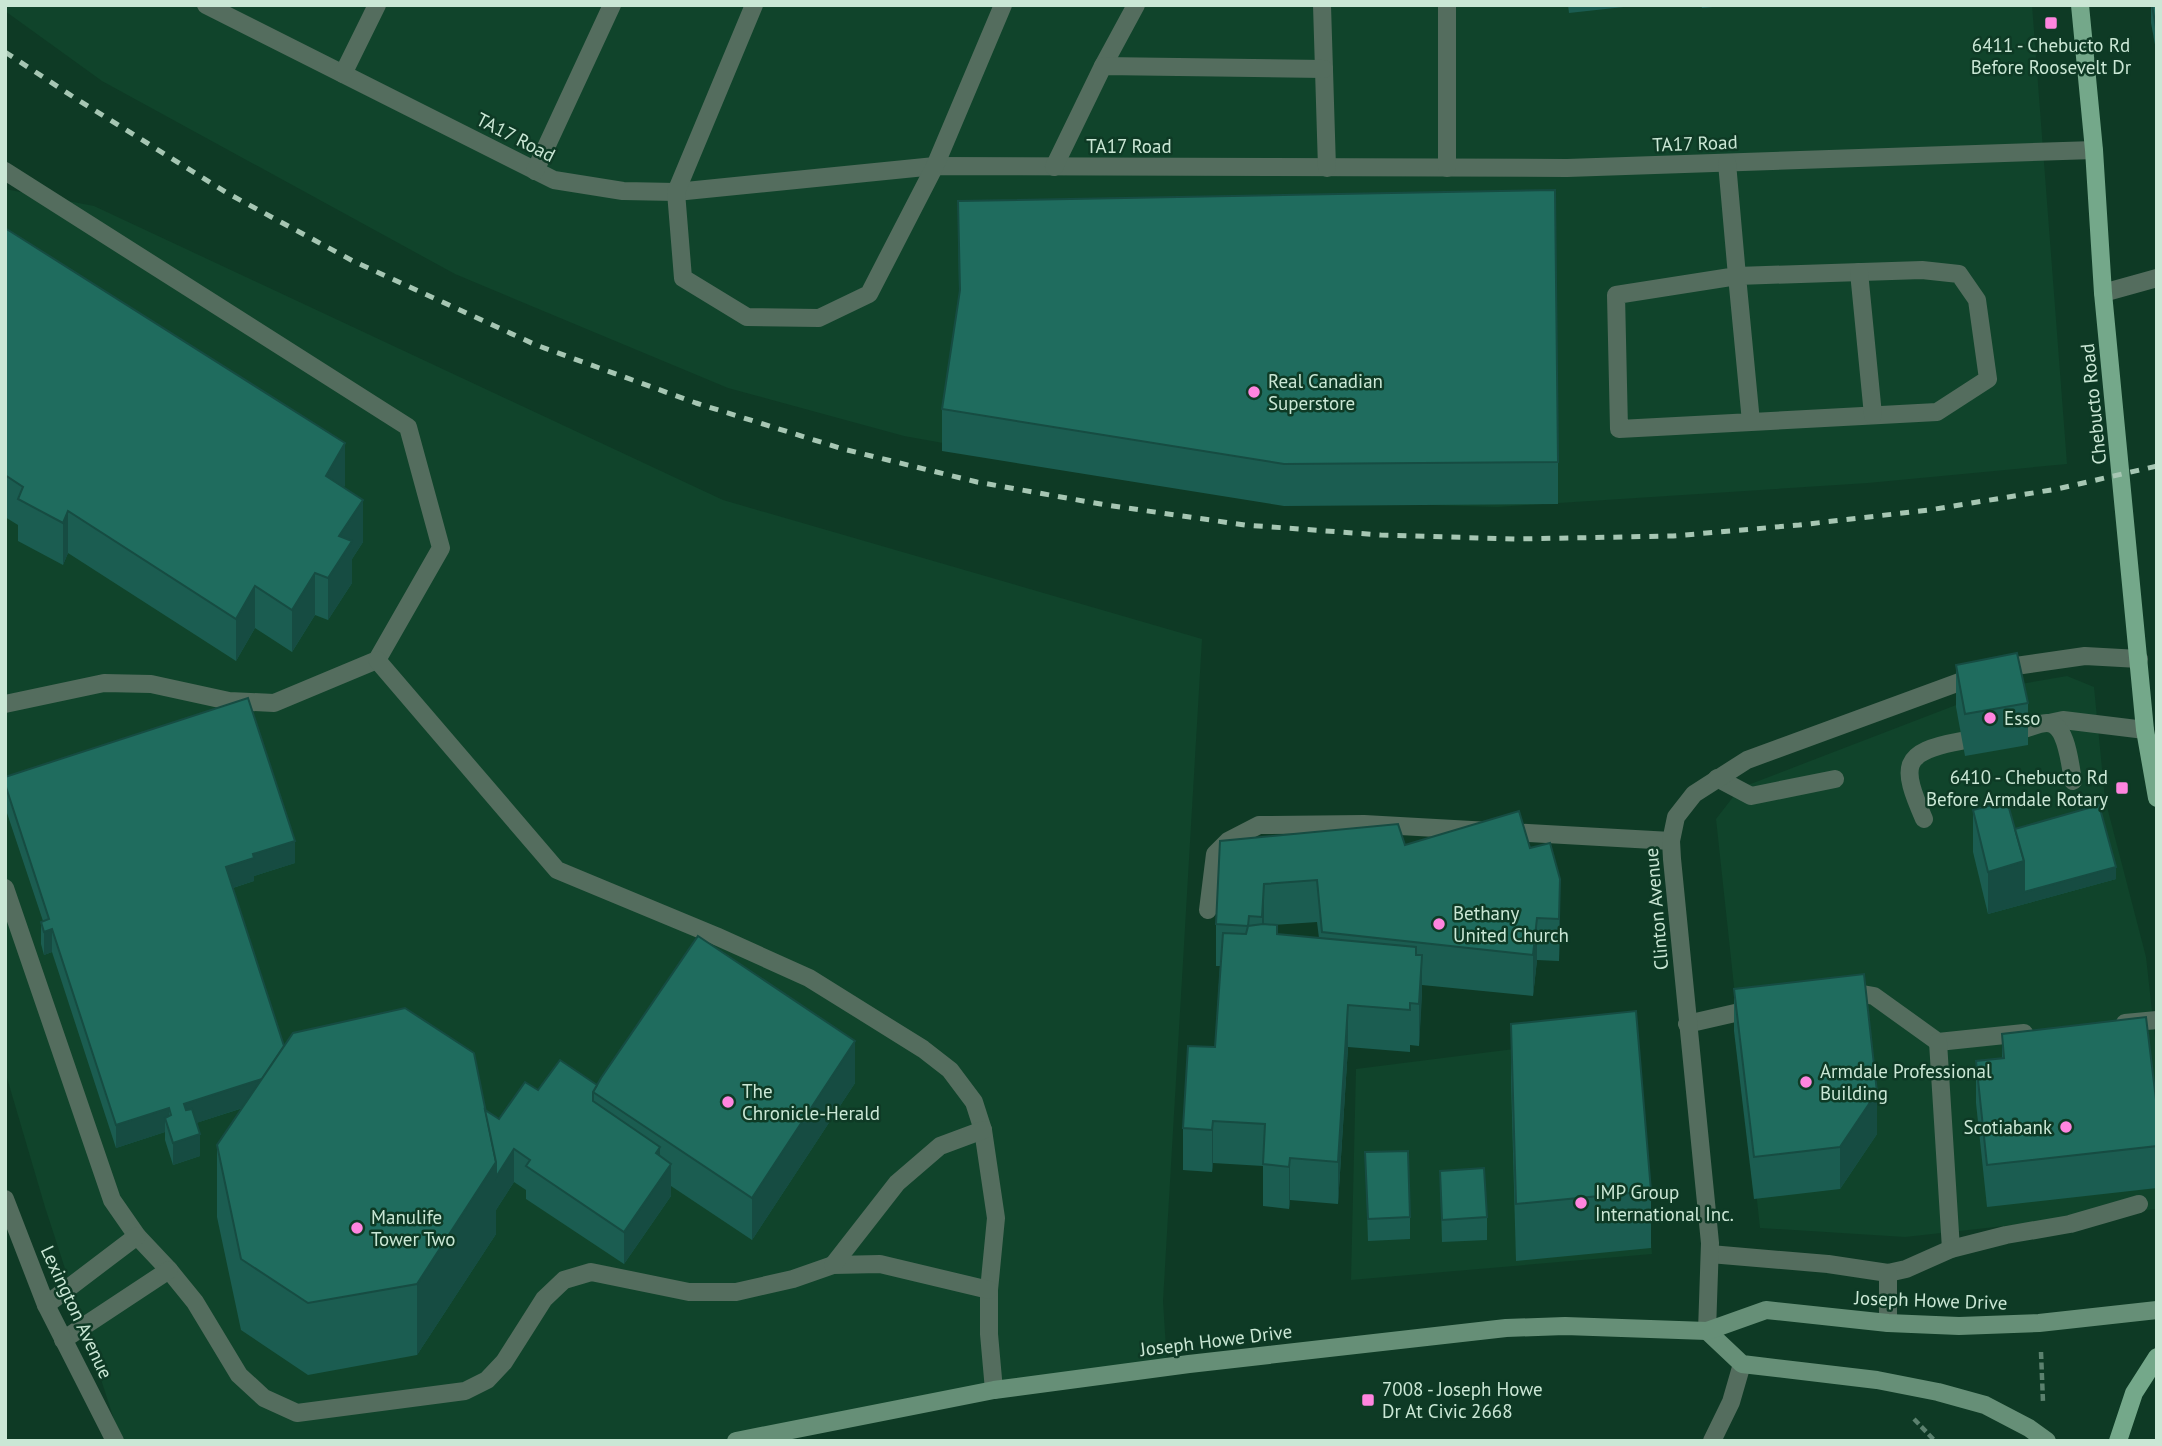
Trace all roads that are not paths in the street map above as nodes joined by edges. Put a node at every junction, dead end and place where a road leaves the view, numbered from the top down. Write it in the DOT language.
graph roads {
  1 [pos="206,5"];
  2 [pos="377,5"];
  3 [pos="612,5"];
  4 [pos="754,5"];
  5 [pos="1003,5"];
  6 [pos="1136,5"];
  7 [pos="1322,5"];
  8 [pos="1447,5"];
  9 [pos="2080,5"];
  10 [pos="1103,66"];
  11 [pos="1324,69"];
  12 [pos="343,74"];
  13 [pos="2094,150"];
  14 [pos="1727,163"];
  15 [pos="934,166"];
  16 [pos="1054,167"];
  17 [pos="1327,168"];
  18 [pos="1447,168"];
  19 [pos="5,171"];
  20 [pos="535,171"];
  21 [pos="676,192"];
  22 [pos="1859,272"];
  23 [pos="1737,276"];
  24 [pos="2157,278"];
  25 [pos="2103,293"];
  26 [pos="1873,415"];
  27 [pos="1751,422"];
  28 [pos="2139,659"];
  29 [pos="377,660"];
  30 [pos="5,704"];
  31 [pos="2049,723"];
  32 [pos="2024,729"];
  33 [pos="2145,730"];
  34 [pos="1961,741"];
  35 [pos="1717,778"];
  36 [pos="1835,779"];
  37 [pos="2073,781"];
  38 [pos="2157,798"];
  39 [pos="1924,819"];
  40 [pos="1671,841"];
  41 [pos="5,888"];
  42 [pos="1208,910"];
  43 [pos="1832,996"];
  44 [pos="1769,1005"];
  45 [pos="2157,1020"];
  46 [pos="1687,1024"];
  47 [pos="2102,1026"];
  48 [pos="2048,1031"];
  49 [pos="1938,1042"];
  50 [pos="983,1130"];
  51 [pos="5,1199"];
  52 [pos="2139,1204"];
  53 [pos="137,1237"];
  54 [pos="1951,1249"];
  55 [pos="1710,1254"];
  56 [pos="832,1265"];
  57 [pos="169,1270"];
  58 [pos="1888,1273"];
  59 [pos="989,1290"];
  60 [pos="46,1305"];
  61 [pos="2157,1310"];
  62 [pos="1888,1323"];
  63 [pos="1707,1331"];
  64 [pos="63,1340"];
  65 [pos="2157,1357"];
  66 [pos="1742,1364"];
  67 [pos="994,1390"];
  68 [pos="115,1441"];
  69 [pos="736,1441"];
  70 [pos="1712,1441"];
  71 [pos="2047,1441"];
  72 [pos="2118,1441"];
  1 -- 12 [label="street, TA17 Road"];
  2 -- 12 [label="street"];
  3 -- 20 [label="street"];
  4 -- 21 [label="street"];
  5 -- 15 [label="street"];
  6 -- 10 [label="street"];
  7 -- 11 [label="street"];
  8 -- 18 [label="street"];
  9 -- 13 [label="main road, Chebucto Road"];
  10 -- 11 [label="street"];
  10 -- 16 [label="street"];
  11 -- 17 [label="street"];
  12 -- 20 [label="street, TA17 Road"];
  13 -- 14 [label="street, TA17 Road"];
  13 -- 25 [label="main road, Chebucto Road"];
  14 -- 18 [label="street, TA17 Road"];
  14 -- 23 [label="street"];
  15 -- 16 [label="street, TA17 Road"];
  15 -- 21 [label="street, TA17 Road"];
  15 -- 21 [label="street"];
  16 -- 17 [label="street, TA17 Road"];
  17 -- 18 [label="street, TA17 Road"];
  19 -- 29 [label="street"];
  20 -- 21 [label="street, TA17 Road"];
  22 -- 23 [label="street"];
  22 -- 26 [label="street"];
  22 -- 26 [label="street"];
  23 -- 27 [label="street"];
  23 -- 27 [label="street"];
  24 -- 25 [label="street"];
  25 -- 28 [label="main road, Chebucto Road"];
  26 -- 27 [label="street"];
  28 -- 33 [label="main road, Chebucto Road"];
  28 -- 35 [label="street, Clinton Avenue"];
  29 -- 30 [label="street"];
  29 -- 50 [label="street"];
  31 -- 32 [label="street"];
  31 -- 33 [label="street"];
  31 -- 37 [label="street"];
  33 -- 38 [label="main road, Chebucto Road"];
  34 -- 39 [label="street"];
  35 -- 36 [label="street"];
  35 -- 40 [label="street, Clinton Avenue"];
  40 -- 42 [label="street"];
  40 -- 46 [label="street, Clinton Avenue"];
  41 -- 53 [label="street"];
  43 -- 49 [label="street"];
  44 -- 46 [label="street"];
  45 -- 47 [label="street"];
  46 -- 55 [label="street, Clinton Avenue"];
  48 -- 49 [label="street"];
  49 -- 54 [label="street"];
  50 -- 56 [label="street"];
  50 -- 59 [label="street"];
  51 -- 60 [label="street, Lexington Avenue"];
  52 -- 54 [label="street"];
  53 -- 57 [label="street"];
  53 -- 60 [label="street"];
  54 -- 58 [label="street"];
  55 -- 58 [label="street"];
  55 -- 63 [label="street, Clinton Avenue"];
  56 -- 57 [label="street"];
  56 -- 59 [label="street"];
  57 -- 64 [label="street"];
  58 -- 62 [label="street"];
  59 -- 67 [label="street"];
  60 -- 64 [label="street, Lexington Avenue"];
  61 -- 62 [label="main road, Joseph Howe Drive"];
  62 -- 63 [label="main road, Joseph Howe Drive"];
  63 -- 66 [label="main road"];
  63 -- 67 [label="main road, Joseph Howe Drive"];
  64 -- 68 [label="street, Lexington Avenue"];
  65 -- 72 [label="main road"];
  66 -- 70 [label="street"];
  66 -- 71 [label="main road"];
  67 -- 69 [label="main road, Joseph Howe Drive"];
}
